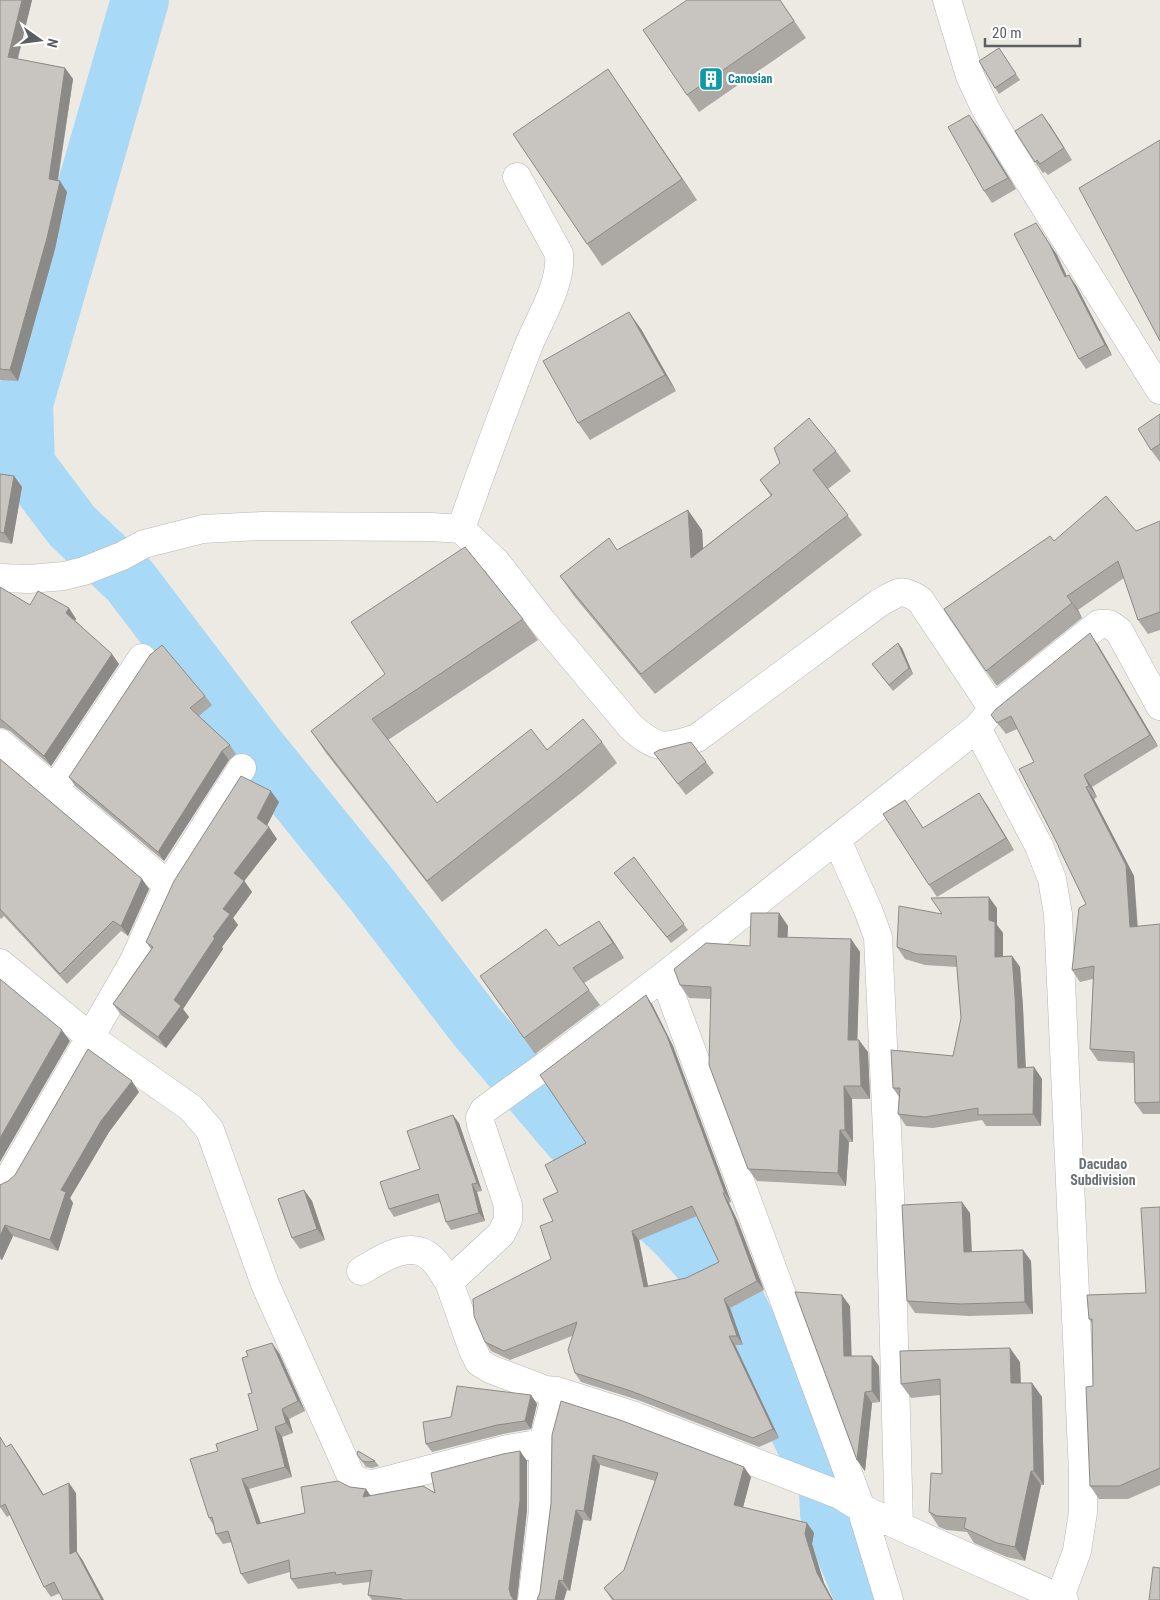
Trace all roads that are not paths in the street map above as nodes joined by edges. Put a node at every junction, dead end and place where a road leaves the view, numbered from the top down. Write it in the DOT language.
graph roads {
  1 [pos="947,0"];
  2 [pos="517,178"];
  3 [pos="1160,390"];
  4 [pos="462,529"];
  5 [pos="0,578"];
  6 [pos="142,658"];
  7 [pos="1160,706"];
  8 [pos="985,719"];
  9 [pos="0,743"];
  10 [pos="242,768"];
  11 [pos="54,790"];
  12 [pos="837,840"];
  13 [pos="168,885"];
  14 [pos="0,963"];
  15 [pos="664,976"];
  16 [pos="90,1037"];
  17 [pos="0,1182"];
  18 [pos="361,1271"];
  19 [pos="449,1282"];
  20 [pos="557,1390"];
  21 [pos="543,1443"];
  22 [pos="839,1496"];
  23 [pos="899,1526"];
  24 [pos="532,1600"];
  25 [pos="889,1600"];
  26 [pos="1061,1600"];
  1 -- 3 [label="street"];
  2 -- 4 [label="street"];
  4 -- 5 [label="street"];
  4 -- 8 [label="street"];
  6 -- 11 [label="street"];
  7 -- 8 [label="street"];
  8 -- 12 [label="street"];
  8 -- 26 [label="street"];
  9 -- 11 [label="street"];
  10 -- 13 [label="street"];
  11 -- 13 [label="street"];
  12 -- 15 [label="street"];
  12 -- 23 [label="street"];
  13 -- 16 [label="street"];
  14 -- 16 [label="street"];
  15 -- 19 [label="street"];
  15 -- 22 [label="street"];
  16 -- 17 [label="street"];
  16 -- 21 [label="street"];
  18 -- 19 [label="street"];
  19 -- 20 [label="street"];
  20 -- 21 [label="street"];
  20 -- 22 [label="street"];
  21 -- 24 [label="street"];
  22 -- 23 [label="street"];
  22 -- 25 [label="street"];
  23 -- 26 [label="street"];
}
